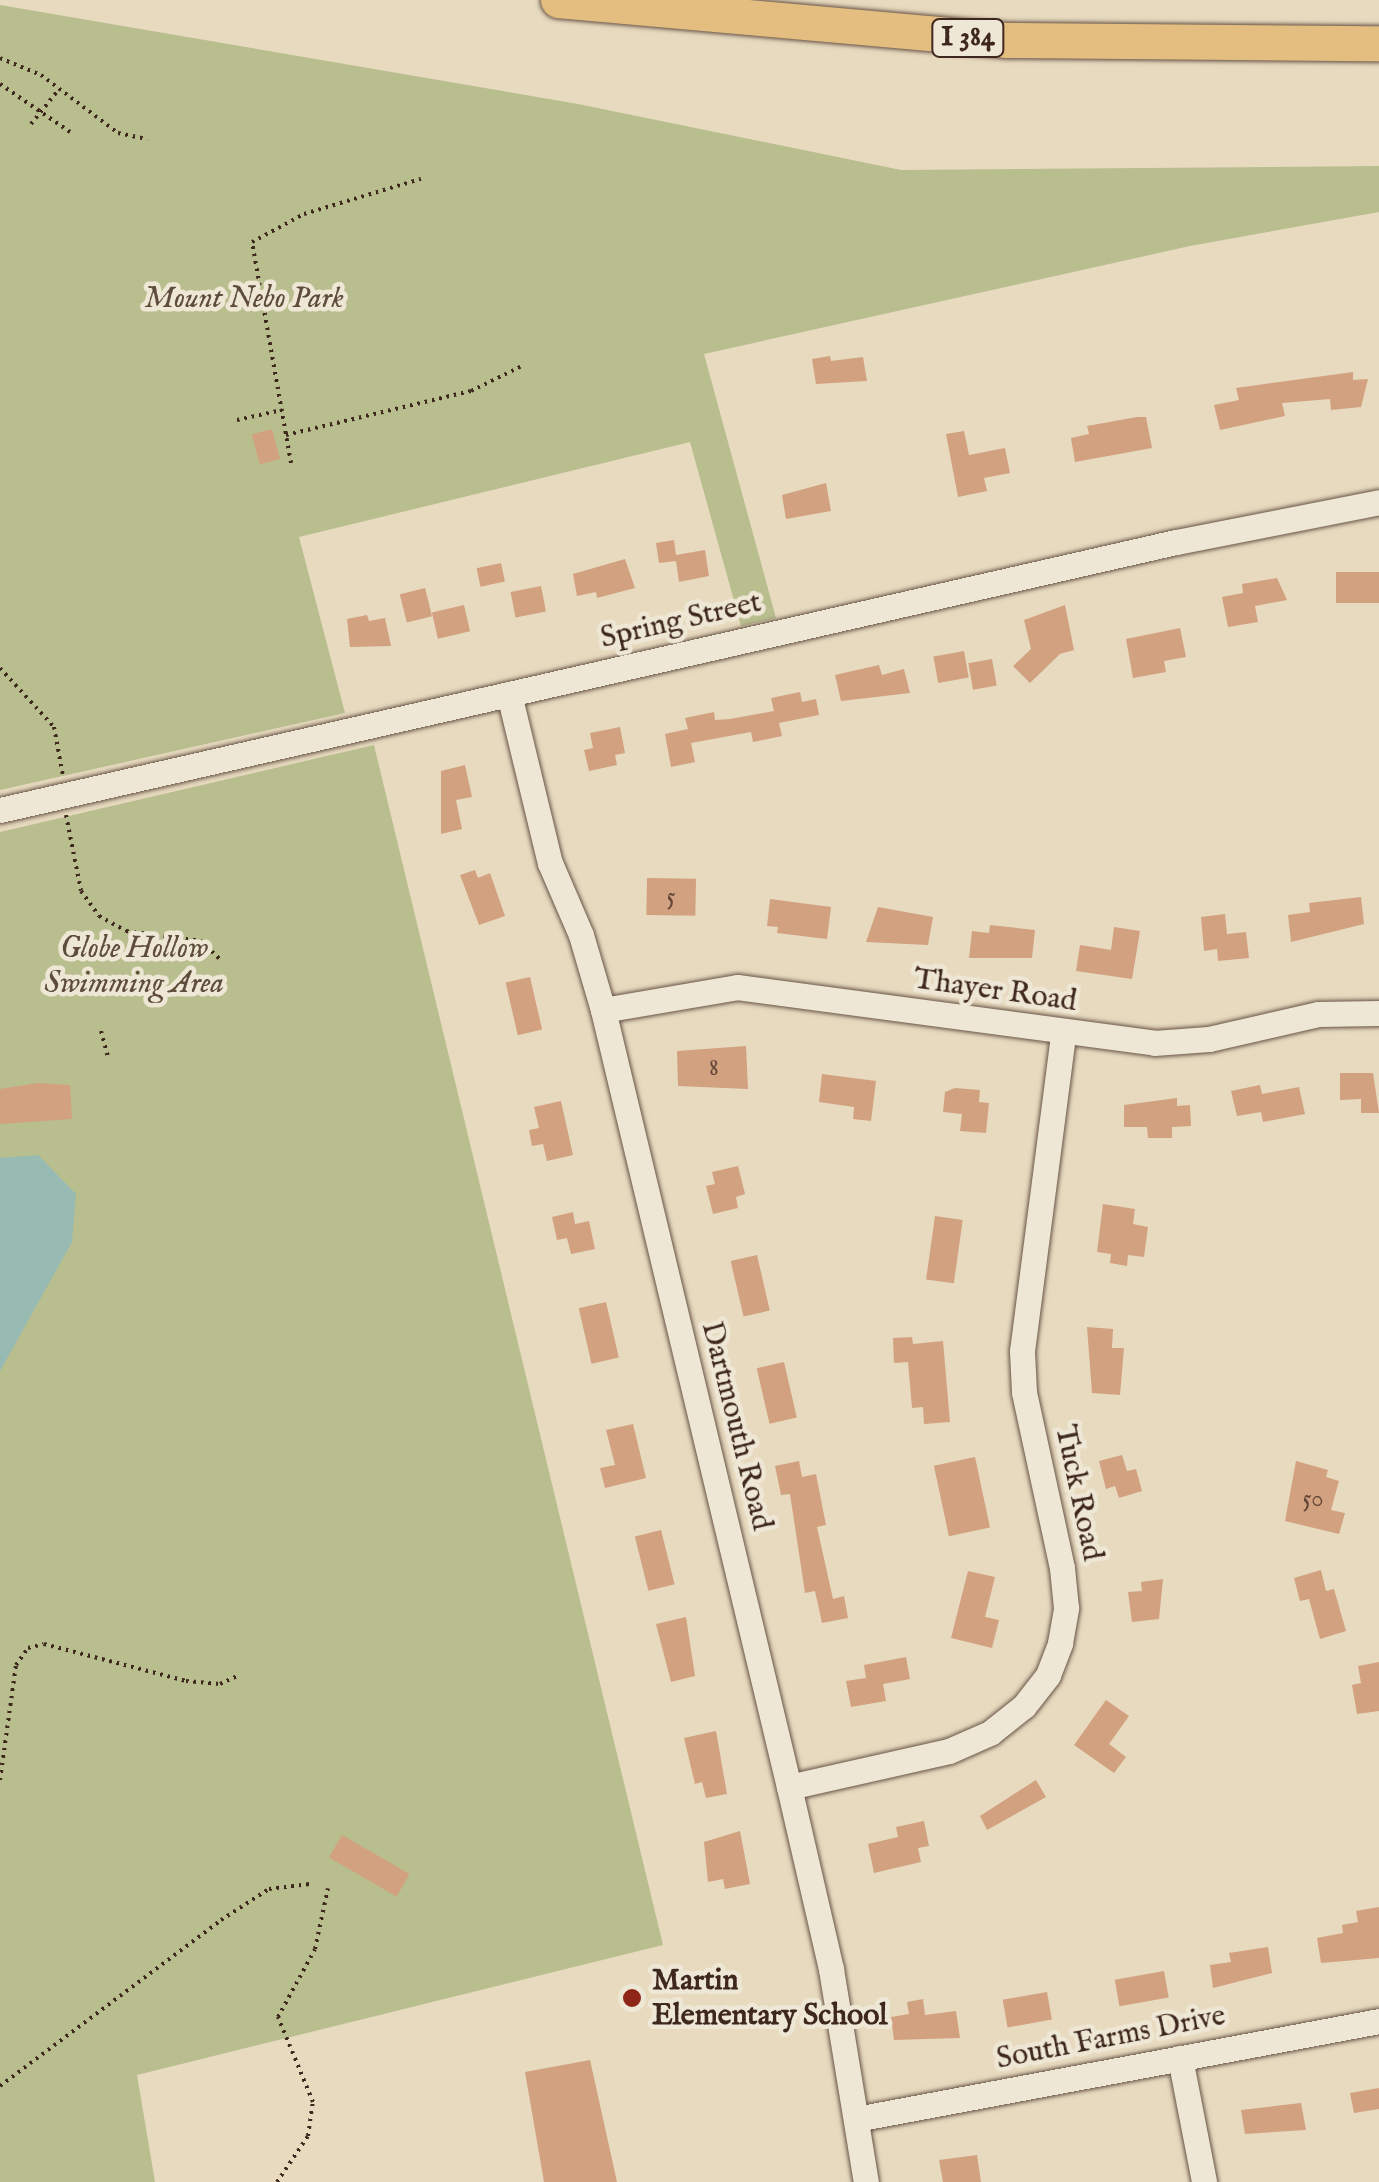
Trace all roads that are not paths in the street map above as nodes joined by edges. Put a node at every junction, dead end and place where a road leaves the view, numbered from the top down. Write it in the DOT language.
graph roads {
  1 [pos="558,0"];
  2 [pos="1379,43"];
  3 [pos="1379,502"];
  4 [pos="509,694"];
  5 [pos="0,810"];
  6 [pos="602,1010"];
  7 [pos="1379,1013"];
  8 [pos="1063,1034"];
  9 [pos="789,1788"];
  10 [pos="1379,2020"];
  11 [pos="1180,2058"];
  12 [pos="856,2119"];
  13 [pos="866,2182"];
  14 [pos="1204,2182"];
  1 -- 2 [label="highway, I 384"];
  3 -- 4 [label="street, Spring Street"];
  4 -- 5 [label="street, Spring Street"];
  4 -- 6 [label="street, Dartmouth Road"];
  6 -- 8 [label="street, Thayer Road"];
  6 -- 9 [label="street, Dartmouth Road"];
  7 -- 8 [label="street, Thayer Road"];
  8 -- 9 [label="street, Tuck Road"];
  9 -- 12 [label="street, Dartmouth Road"];
  10 -- 11 [label="street, South Farms Drive"];
  11 -- 12 [label="street, South Farms Drive"];
  11 -- 14 [label="street"];
  12 -- 13 [label="street, Dartmouth Road"];
}
